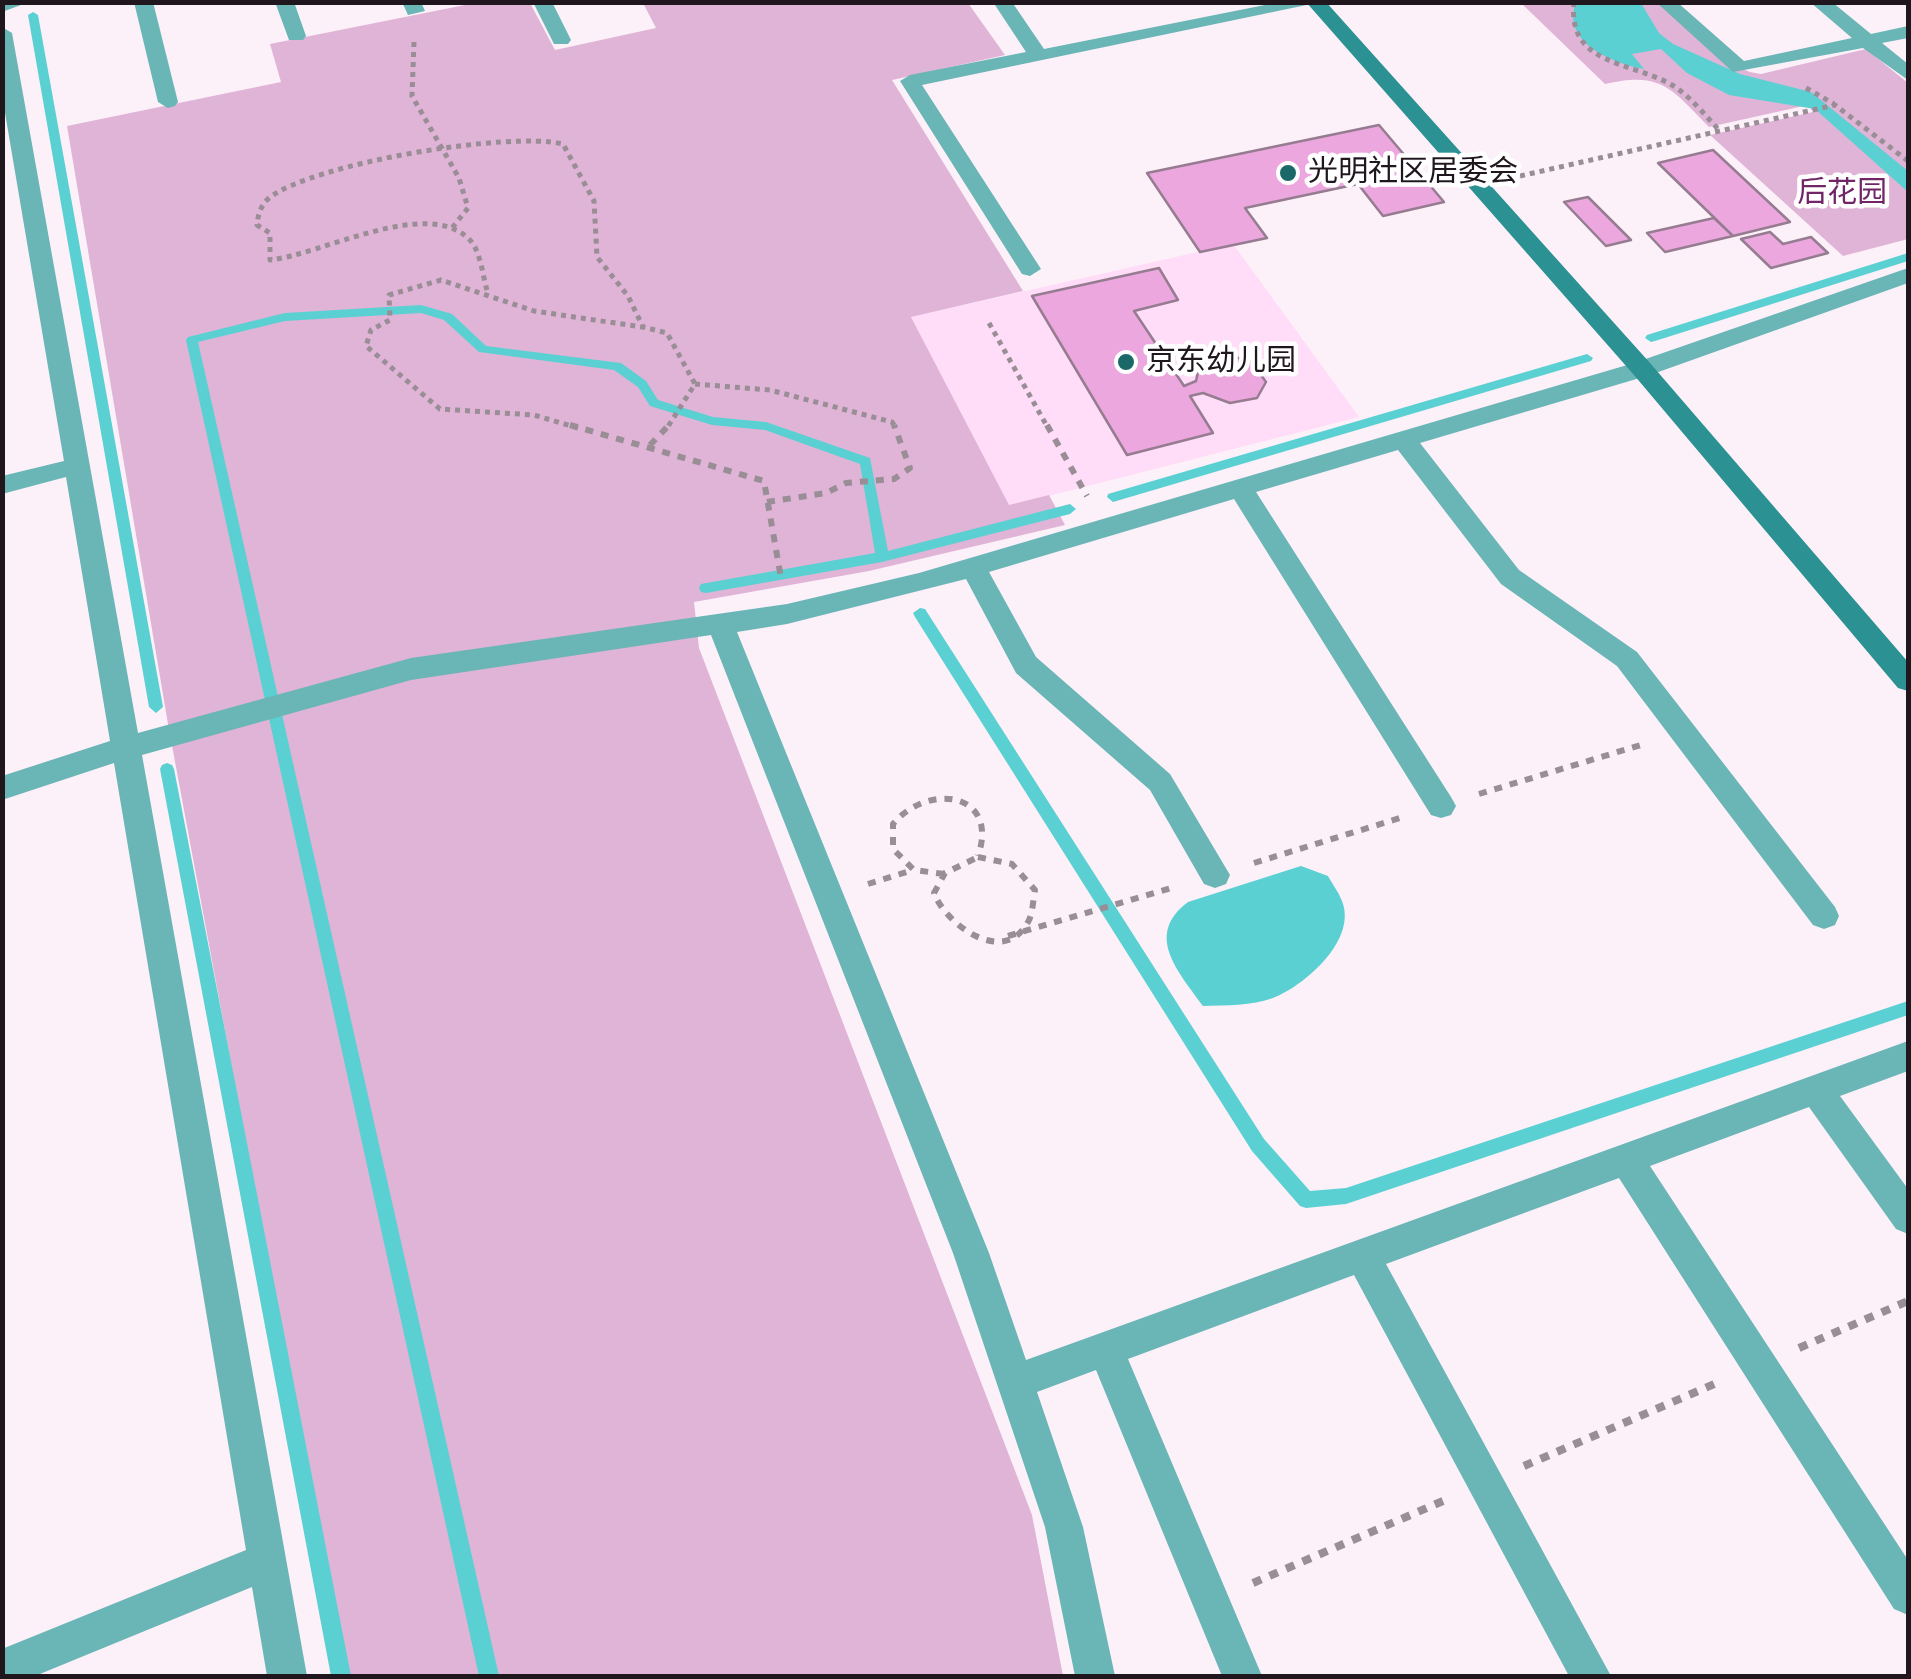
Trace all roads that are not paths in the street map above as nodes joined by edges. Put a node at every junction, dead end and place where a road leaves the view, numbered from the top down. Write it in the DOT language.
graph roads {
  1 [pos="20,2"];
  2 [pos="143,2"];
  3 [pos="284,2"];
  4 [pos="542,2"];
  5 [pos="1002,2"];
  6 [pos="1313,2"];
  7 [pos="1666,2"];
  8 [pos="1819,2"];
  9 [pos="2,6"];
  10 [pos="1908,32"];
  11 [pos="2,33"];
  12 [pos="296,36"];
  13 [pos="560,40"];
  14 [pos="1867,40"];
  15 [pos="1039,56"];
  16 [pos="1908,74"];
  17 [pos="168,102"];
  18 [pos="16,197"];
  19 [pos="1030,268"];
  20 [pos="1908,275"];
  21 [pos="1642,369"];
  22 [pos="1404,440"];
  23 [pos="77,466"];
  24 [pos="2,486"];
  25 [pos="1240,488"];
  26 [pos="973,566"];
  27 [pos="720,624"];
  28 [pos="1908,680"];
  29 [pos="125,748"];
  30 [pos="2,788"];
  31 [pos="1441,806"];
  32 [pos="1215,875"];
  33 [pos="1824,916"];
  34 [pos="1908,1056"];
  35 [pos="1816,1090"];
  36 [pos="1626,1159"];
  37 [pos="1908,1217"];
  38 [pos="1362,1256"];
  39 [pos="1106,1350"];
  40 [pos="1016,1382"];
  41 [pos="266,1560"];
  42 [pos="1908,1595"];
  43 [pos="2,1670"];
  44 [pos="286,1676"];
  45 [pos="1095,1676"];
  46 [pos="1242,1676"];
  47 [pos="1591,1676"];
  1 -- 9 [label="street"];
  2 -- 17 [label="street"];
  3 -- 12 [label="street"];
  4 -- 13 [label="street"];
  5 -- 15 [label="street"];
  6 -- 15 [label="street"];
  6 -- 21 [label="street"];
  7 -- 14 [label="street"];
  8 -- 14 [label="street"];
  10 -- 14 [label="street"];
  11 -- 18 [label="street"];
  14 -- 16 [label="street"];
  15 -- 19 [label="street"];
  18 -- 23 [label="street"];
  20 -- 21 [label="street"];
  21 -- 22 [label="street"];
  21 -- 28 [label="street"];
  22 -- 25 [label="street"];
  22 -- 33 [label="street"];
  23 -- 24 [label="street"];
  23 -- 29 [label="street"];
  25 -- 26 [label="street"];
  25 -- 31 [label="street"];
  26 -- 27 [label="street"];
  26 -- 32 [label="street"];
  27 -- 29 [label="street"];
  27 -- 40 [label="street"];
  29 -- 30 [label="street"];
  29 -- 41 [label="street"];
  34 -- 35 [label="street"];
  35 -- 36 [label="street"];
  35 -- 37 [label="street"];
  36 -- 38 [label="street"];
  36 -- 42 [label="street"];
  38 -- 39 [label="street"];
  38 -- 47 [label="street"];
  39 -- 40 [label="street"];
  39 -- 46 [label="street"];
  40 -- 45 [label="street"];
  41 -- 43 [label="street"];
  41 -- 44 [label="street"];
}
